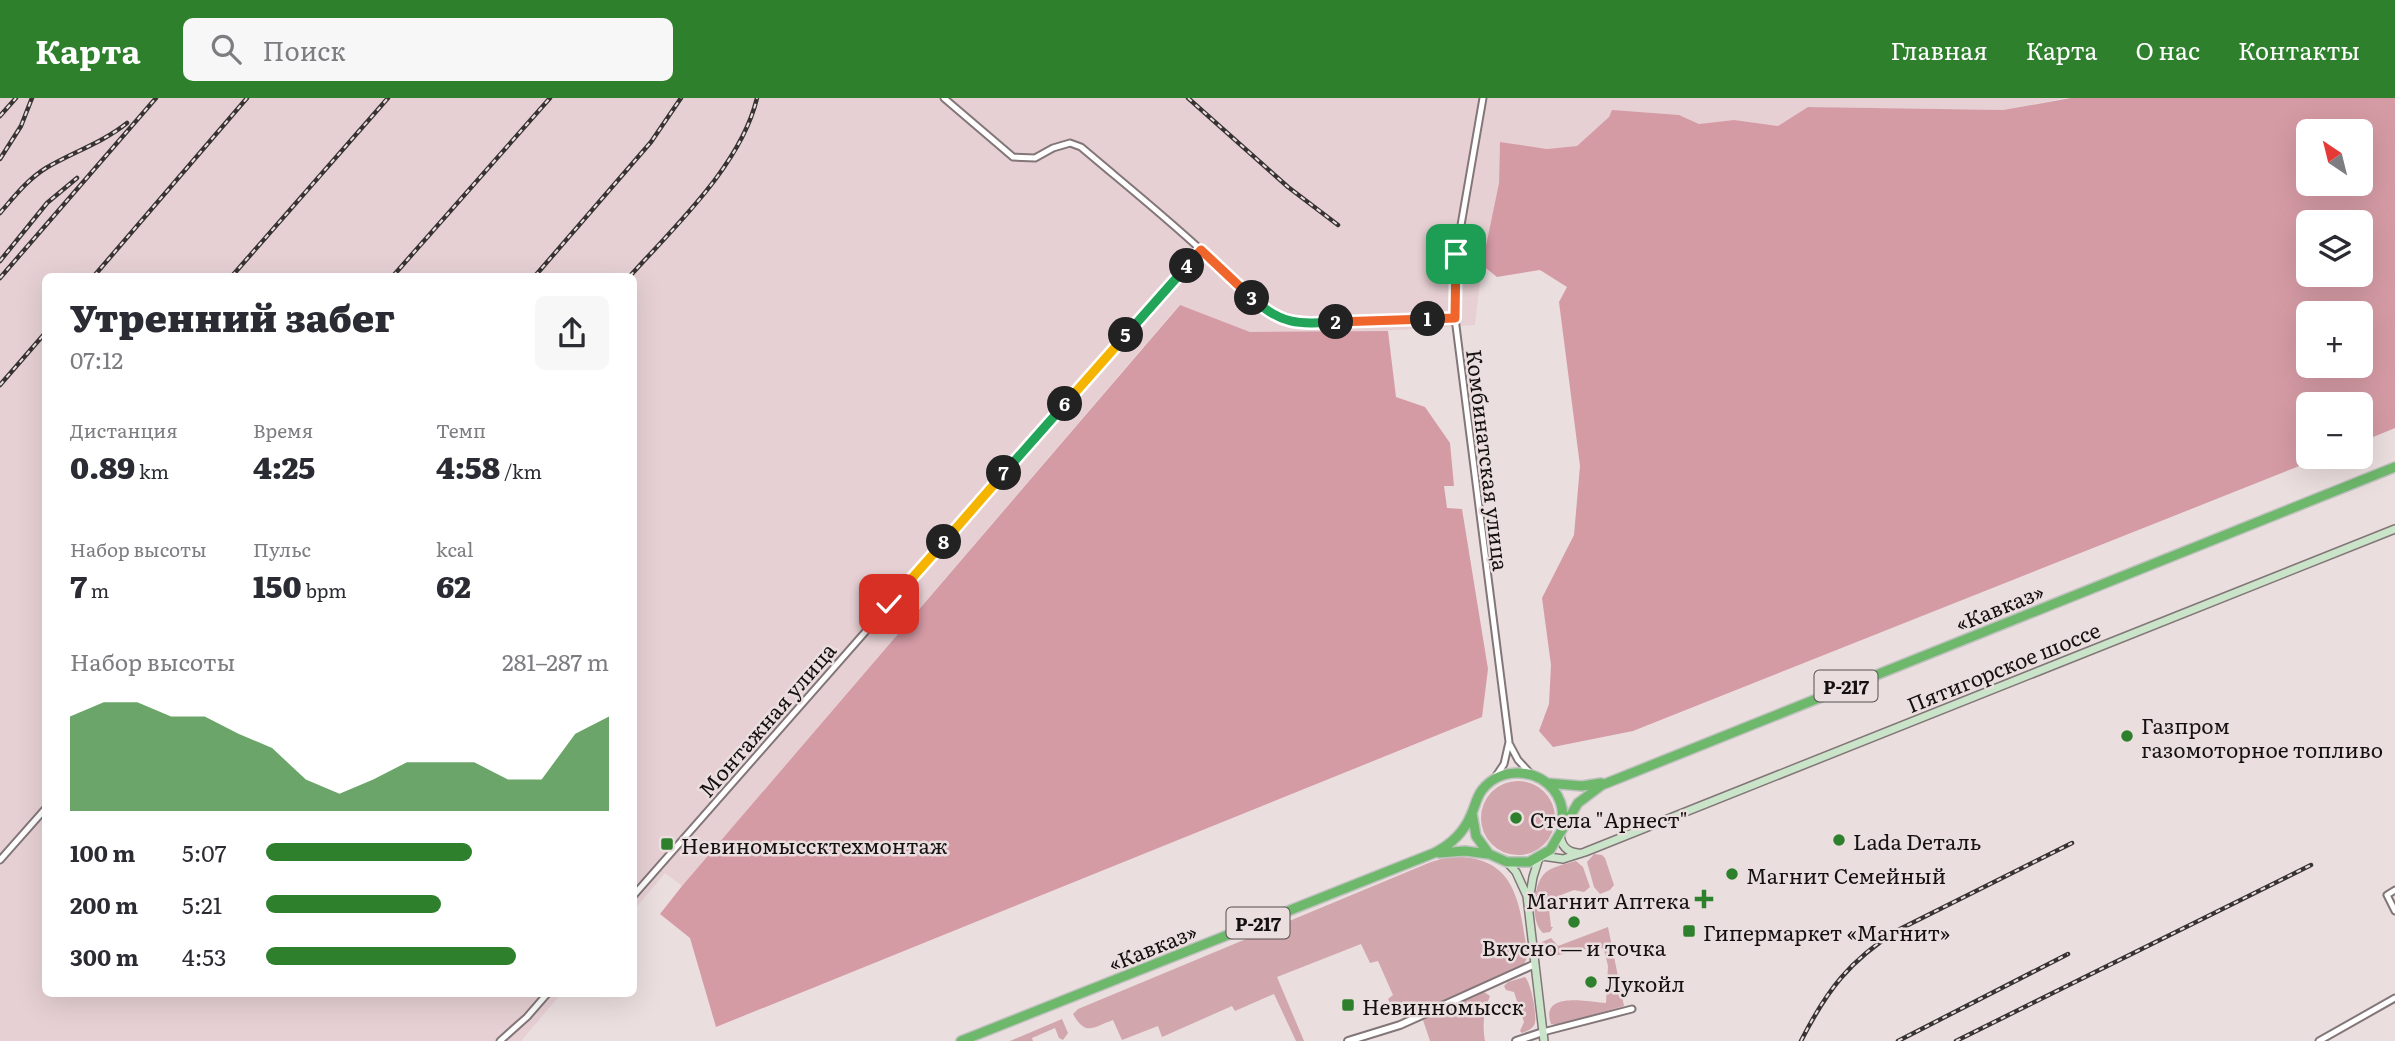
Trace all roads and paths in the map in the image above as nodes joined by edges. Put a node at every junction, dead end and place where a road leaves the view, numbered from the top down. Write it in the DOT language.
graph roads {
  1 [pos="944,98"];
  2 [pos="1483,98"];
  3 [pos="1201,250"];
  4 [pos="1455,318"];
  5 [pos="2395,467"];
  6 [pos="2395,530"];
  7 [pos="1509,743"];
  8 [pos="1532,775"];
  9 [pos="1616,779"];
  10 [pos="1490,781"];
  11 [pos="1547,783"];
  12 [pos="42,813"];
  13 [pos="1472,813"];
  14 [pos="1561,832"];
  15 [pos="1585,852"];
  16 [pos="1434,853"];
  17 [pos="1489,854"];
  18 [pos="1541,857"];
  19 [pos="0,860"];
  20 [pos="1507,862"];
  21 [pos="2395,890"];
  22 [pos="637,892"];
  23 [pos="1528,908"];
  24 [pos="2395,911"];
  25 [pos="1535,964"];
  26 [pos="544,997"];
  27 [pos="2395,998"];
  28 [pos="1632,1009"];
  29 [pos="1543,1032"];
  30 [pos="500,1041"];
  31 [pos="961,1041"];
  32 [pos="1348,1041"];
  33 [pos="1516,1041"];
  34 [pos="1544,1041"];
  35 [pos="2319,1041"];
  1 -- 3 [label="street"];
  2 -- 4 [label="street, Комбинатская улица"];
  3 -- 4 [label="street"];
  3 -- 22 [label="street, Монтажная улица"];
  4 -- 7 [label="street, Комбинатская улица"];
  5 -- 9 [label="highway, «Кавказ» / Р-217"];
  6 -- 15 [label="main road, Пятигорское шоссе"];
  7 -- 8 [label="street, Комбинатская улица"];
  7 -- 10 [label="street"];
  8 -- 10 [label="highway"];
  8 -- 11 [label="highway, «Кавказ» / Р-217"];
  9 -- 11 [label="highway, «Кавказ» / Р-217"];
  9 -- 14 [label="highway, «Кавказ» / Р-217"];
  10 -- 13 [label="highway, «Кавказ» / Р-217"];
  11 -- 14 [label="highway"];
  12 -- 19 [label="street"];
  13 -- 16 [label="highway, «Кавказ» / Р-217"];
  13 -- 17 [label="highway"];
  14 -- 15 [label="main road"];
  14 -- 18 [label="highway, «Кавказ» / Р-217"];
  15 -- 18 [label="main road, Пятигорское шоссе"];
  16 -- 17 [label="highway, «Кавказ» / Р-217"];
  16 -- 31 [label="highway, «Кавказ» / Р-217"];
  17 -- 20 [label="highway, «Кавказ» / Р-217"];
  18 -- 20 [label="highway"];
  18 -- 23 [label="main road"];
  20 -- 23 [label="main road"];
  21 -- 24 [label="street"];
  23 -- 25 [label="main road"];
  25 -- 29 [label="main road"];
  25 -- 32 [label="street"];
  26 -- 30 [label="street"];
  27 -- 35 [label="street"];
  28 -- 29 [label="street"];
  29 -- 33 [label="street"];
  29 -- 34 [label="main road"];
}
